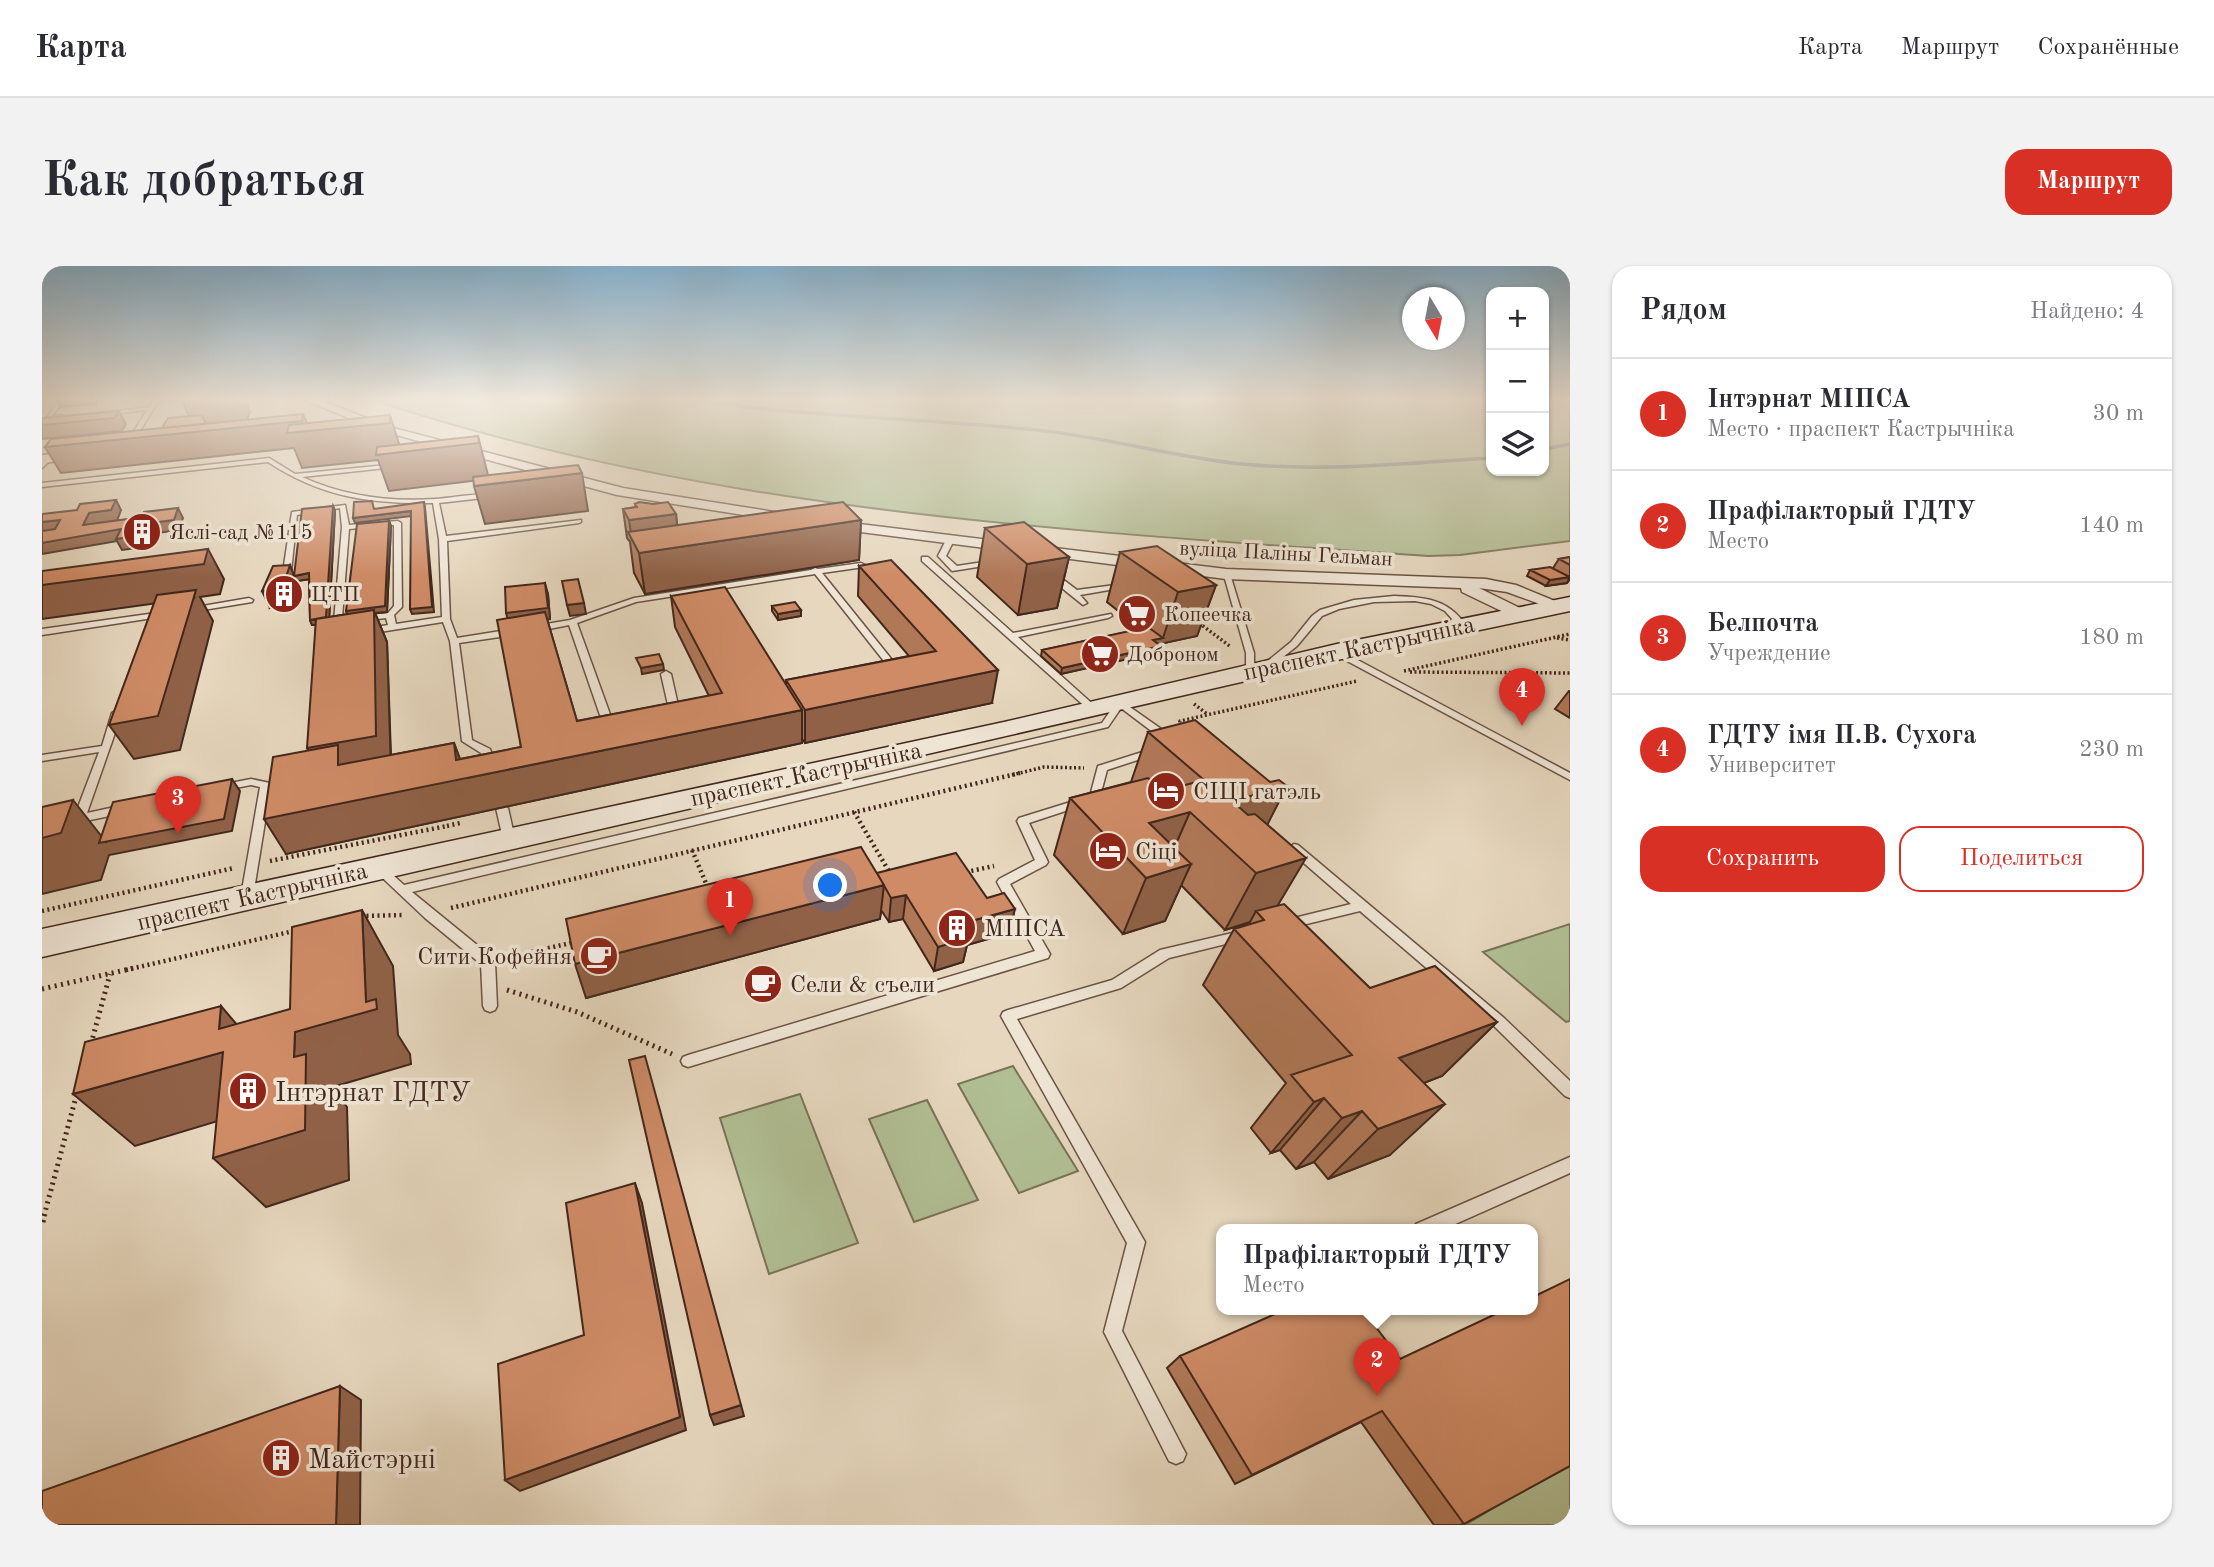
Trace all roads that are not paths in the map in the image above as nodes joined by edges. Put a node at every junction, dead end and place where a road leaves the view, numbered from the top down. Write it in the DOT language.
graph roads {
  1 [pos="67,458"];
  2 [pos="496,458"];
  3 [pos="45,461"];
  4 [pos="397,464"];
  5 [pos="291,477"];
  6 [pos="42,485"];
  7 [pos="496,495"];
  8 [pos="356,500"];
  9 [pos="436,503"];
  10 [pos="343,506"];
  11 [pos="579,520"];
  12 [pos="346,527"];
  13 [pos="443,539"];
  14 [pos="950,540"];
  15 [pos="925,559"];
  16 [pos="990,563"];
  17 [pos="1037,564"];
  18 [pos="862,565"];
  19 [pos="815,570"];
  20 [pos="287,572"];
  21 [pos="1226,574"];
  22 [pos="1440,581"];
  23 [pos="1115,587"];
  24 [pos="1075,593"];
  25 [pos="249,600"];
  26 [pos="1083,603"];
  27 [pos="1564,605"];
  28 [pos="1518,614"];
  29 [pos="390,615"];
  30 [pos="1108,615"];
  31 [pos="150,616"];
  32 [pos="446,619"];
  33 [pos="572,622"];
  34 [pos="393,627"];
  35 [pos="1448,628"];
  36 [pos="146,630"];
  37 [pos="42,632"];
  38 [pos="354,633"];
  39 [pos="1010,636"];
  40 [pos="454,642"];
  41 [pos="1336,652"];
  42 [pos="1258,670"];
  43 [pos="666,674"];
  44 [pos="890,681"];
  45 [pos="123,695"];
  46 [pos="1106,706"];
  47 [pos="662,725"];
  48 [pos="624,729"];
  49 [pos="106,748"];
  50 [pos="42,758"];
  51 [pos="493,776"];
  52 [pos="1570,777"];
  53 [pos="212,790"];
  54 [pos="133,807"];
  55 [pos="502,808"];
  56 [pos="80,818"];
  57 [pos="42,826"];
  58 [pos="509,839"];
  59 [pos="1288,843"];
  60 [pos="377,868"];
  61 [pos="401,890"];
  62 [pos="247,897"];
  63 [pos="1360,906"];
  64 [pos="42,943"];
  65 [pos="490,1006"];
  66 [pos="688,1060"];
  67 [pos="1570,1091"];
  68 [pos="1570,1165"];
  69 [pos="1436,1224"];
  70 [pos="1176,1454"];
  1 -- 3 [label="street"];
  2 -- 14 [label="street, вуліца Паліны Гельман"];
  4 -- 5 [label="lane"];
  5 -- 6 [label="lane"];
  5 -- 8 [label="lane"];
  7 -- 9 [label="lane"];
  8 -- 9 [label="lane"];
  8 -- 10 [label="lane"];
  9 -- 13 [label="lane"];
  10 -- 12 [label="lane"];
  10 -- 20 [label="lane"];
  11 -- 13 [label="lane"];
  12 -- 29 [label="lane"];
  12 -- 29 [label="lane"];
  13 -- 32 [label="lane"];
  14 -- 16 [label="lane"];
  14 -- 21 [label="street, вуліца Паліны Гельман"];
  15 -- 39 [label="lane"];
  17 -- 24 [label="lane"];
  18 -- 19 [label="lane"];
  19 -- 33 [label="lane"];
  19 -- 44 [label="lane"];
  21 -- 22 [label="street, вуліца Паліны Гельман"];
  21 -- 42 [label="lane"];
  22 -- 27 [label="street, вуліца Паліны Гельман"];
  22 -- 28 [label="street, вуліца Паліны Гельман"];
  23 -- 24 [label="lane"];
  24 -- 26 [label="lane"];
  25 -- 31 [label="lane"];
  27 -- 28 [label="main road, праспект Кастрычніка"];
  28 -- 35 [label="main road, праспект Кастрычніка"];
  29 -- 34 [label="lane"];
  30 -- 39 [label="lane"];
  31 -- 36 [label="lane"];
  31 -- 37 [label="lane"];
  32 -- 34 [label="lane"];
  32 -- 40 [label="lane"];
  33 -- 40 [label="lane"];
  33 -- 48 [label="lane"];
  34 -- 38 [label="lane"];
  35 -- 41 [label="main road, праспект Кастрычніка"];
  35 -- 42 [label="lane"];
  39 -- 46 [label="lane"];
  40 -- 51 [label="lane"];
  41 -- 42 [label="main road, праспект Кастрычніка"];
  41 -- 52 [label="lane"];
  42 -- 46 [label="main road, праспект Кастрычніка"];
  43 -- 47 [label="lane"];
  45 -- 49 [label="lane"];
  46 -- 58 [label="main road, праспект Кастрычніка"];
  46 -- 61 [label="lane"];
  46 -- 66 [label="lane"];
  49 -- 50 [label="lane"];
  49 -- 56 [label="lane"];
  53 -- 62 [label="lane"];
  54 -- 56 [label="lane"];
  55 -- 58 [label="lane"];
  56 -- 57 [label="lane"];
  58 -- 60 [label="main road, праспект Кастрычніка"];
  59 -- 63 [label="lane"];
  60 -- 61 [label="lane"];
  60 -- 62 [label="main road, праспект Кастрычніка"];
  61 -- 65 [label="lane"];
  62 -- 64 [label="main road, праспект Кастрычніка"];
  63 -- 67 [label="lane"];
  63 -- 70 [label="lane"];
  68 -- 69 [label="lane"];
}
